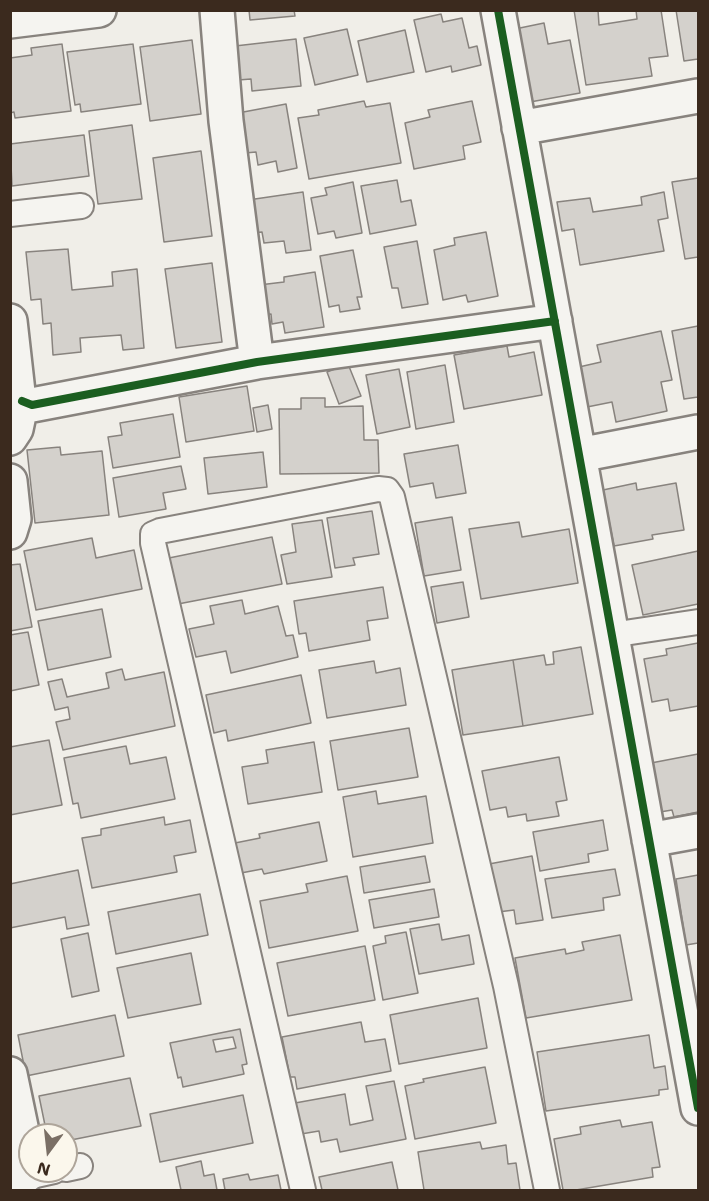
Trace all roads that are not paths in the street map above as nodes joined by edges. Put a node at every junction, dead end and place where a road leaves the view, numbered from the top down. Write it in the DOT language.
graph roads {
  1 [pos="99,10"];
  2 [pos="217,10"];
  3 [pos="498,10"];
  4 [pos="10,21"];
  5 [pos="699,96"];
  6 [pos="519,128"];
  7 [pos="81,206"];
  8 [pos="10,214"];
  9 [pos="10,321"];
  10 [pos="555,321"];
  11 [pos="257,362"];
  12 [pos="22,401"];
  13 [pos="699,432"];
  14 [pos="10,438"];
  15 [pos="579,455"];
  16 [pos="10,481"];
  17 [pos="10,532"];
  18 [pos="699,622"];
  19 [pos="611,635"];
  20 [pos="699,831"];
  21 [pos="649,840"];
  22 [pos="10,1074"];
  23 [pos="699,1108"];
  24 [pos="20,1123"];
  25 [pos="303,1191"];
  26 [pos="547,1191"];
  1 -- 4 [label="street"];
  2 -- 11 [label="street"];
  3 -- 6 [label="street"];
  5 -- 6 [label="street"];
  6 -- 10 [label="street"];
  7 -- 8 [label="lane"];
  9 -- 12 [label="street"];
  10 -- 11 [label="street"];
  10 -- 15 [label="street"];
  11 -- 12 [label="street"];
  12 -- 14 [label="street"];
  13 -- 15 [label="street"];
  15 -- 19 [label="street"];
  16 -- 17 [label="street"];
  18 -- 19 [label="lane"];
  19 -- 21 [label="street"];
  20 -- 21 [label="street"];
  21 -- 23 [label="street"];
  22 -- 24 [label="street"];
  25 -- 26 [label="lane"];
}
